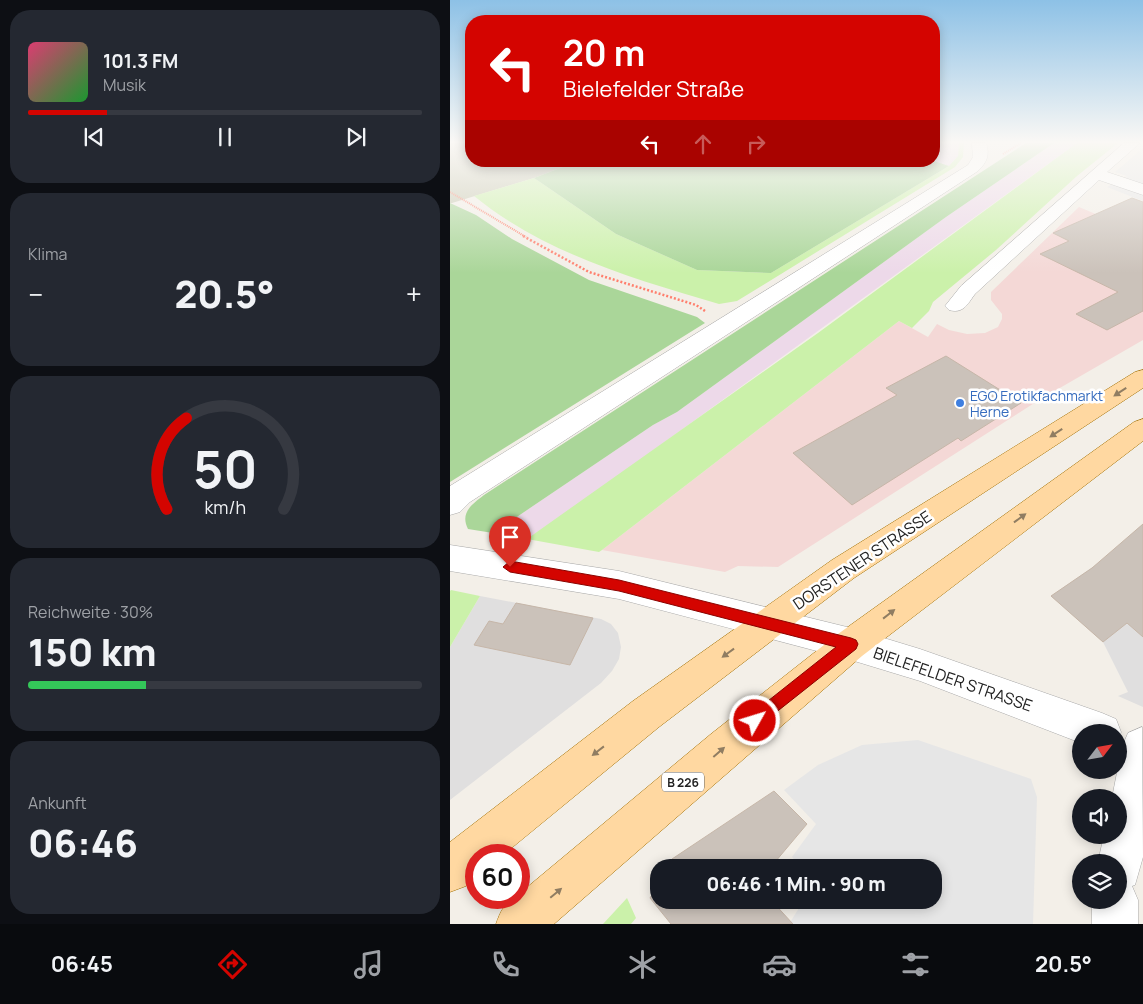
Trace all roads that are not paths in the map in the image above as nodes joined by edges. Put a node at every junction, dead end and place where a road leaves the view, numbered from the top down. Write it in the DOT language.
graph roads {
  1 [pos="945,186"];
  2 [pos="1083,186"];
  3 [pos="956,306"];
  4 [pos="1143,378"];
  5 [pos="1143,428"];
  6 [pos="450,504"];
  7 [pos="450,558"];
  8 [pos="767,625"];
  9 [pos="851,644"];
  10 [pos="1080,724"];
  11 [pos="1135,745"];
  12 [pos="1121,854"];
  13 [pos="450,870"];
  14 [pos="1115,909"];
  15 [pos="519,924"];
  16 [pos="1114,924"];
  1 -- 6 [label="street"];
  2 -- 3 [label="street"];
  4 -- 8 [label="main road, DORSTENER STRASSE, one-way"];
  9 -- 5 [label="main road, B 226, one-way"];
  7 -- 8 [label="street, BIELEFELDER STRASSE"];
  8 -- 9 [label="street, BIELEFELDER STRASSE"];
  8 -- 13 [label="main road, DORSTENER STRASSE, one-way"];
  9 -- 10 [label="street, BIELEFELDER STRASSE"];
  15 -- 9 [label="main road, B 226, one-way"];
  11 -- 12 [label="street"];
  14 -- 16 [label="street"];
}
